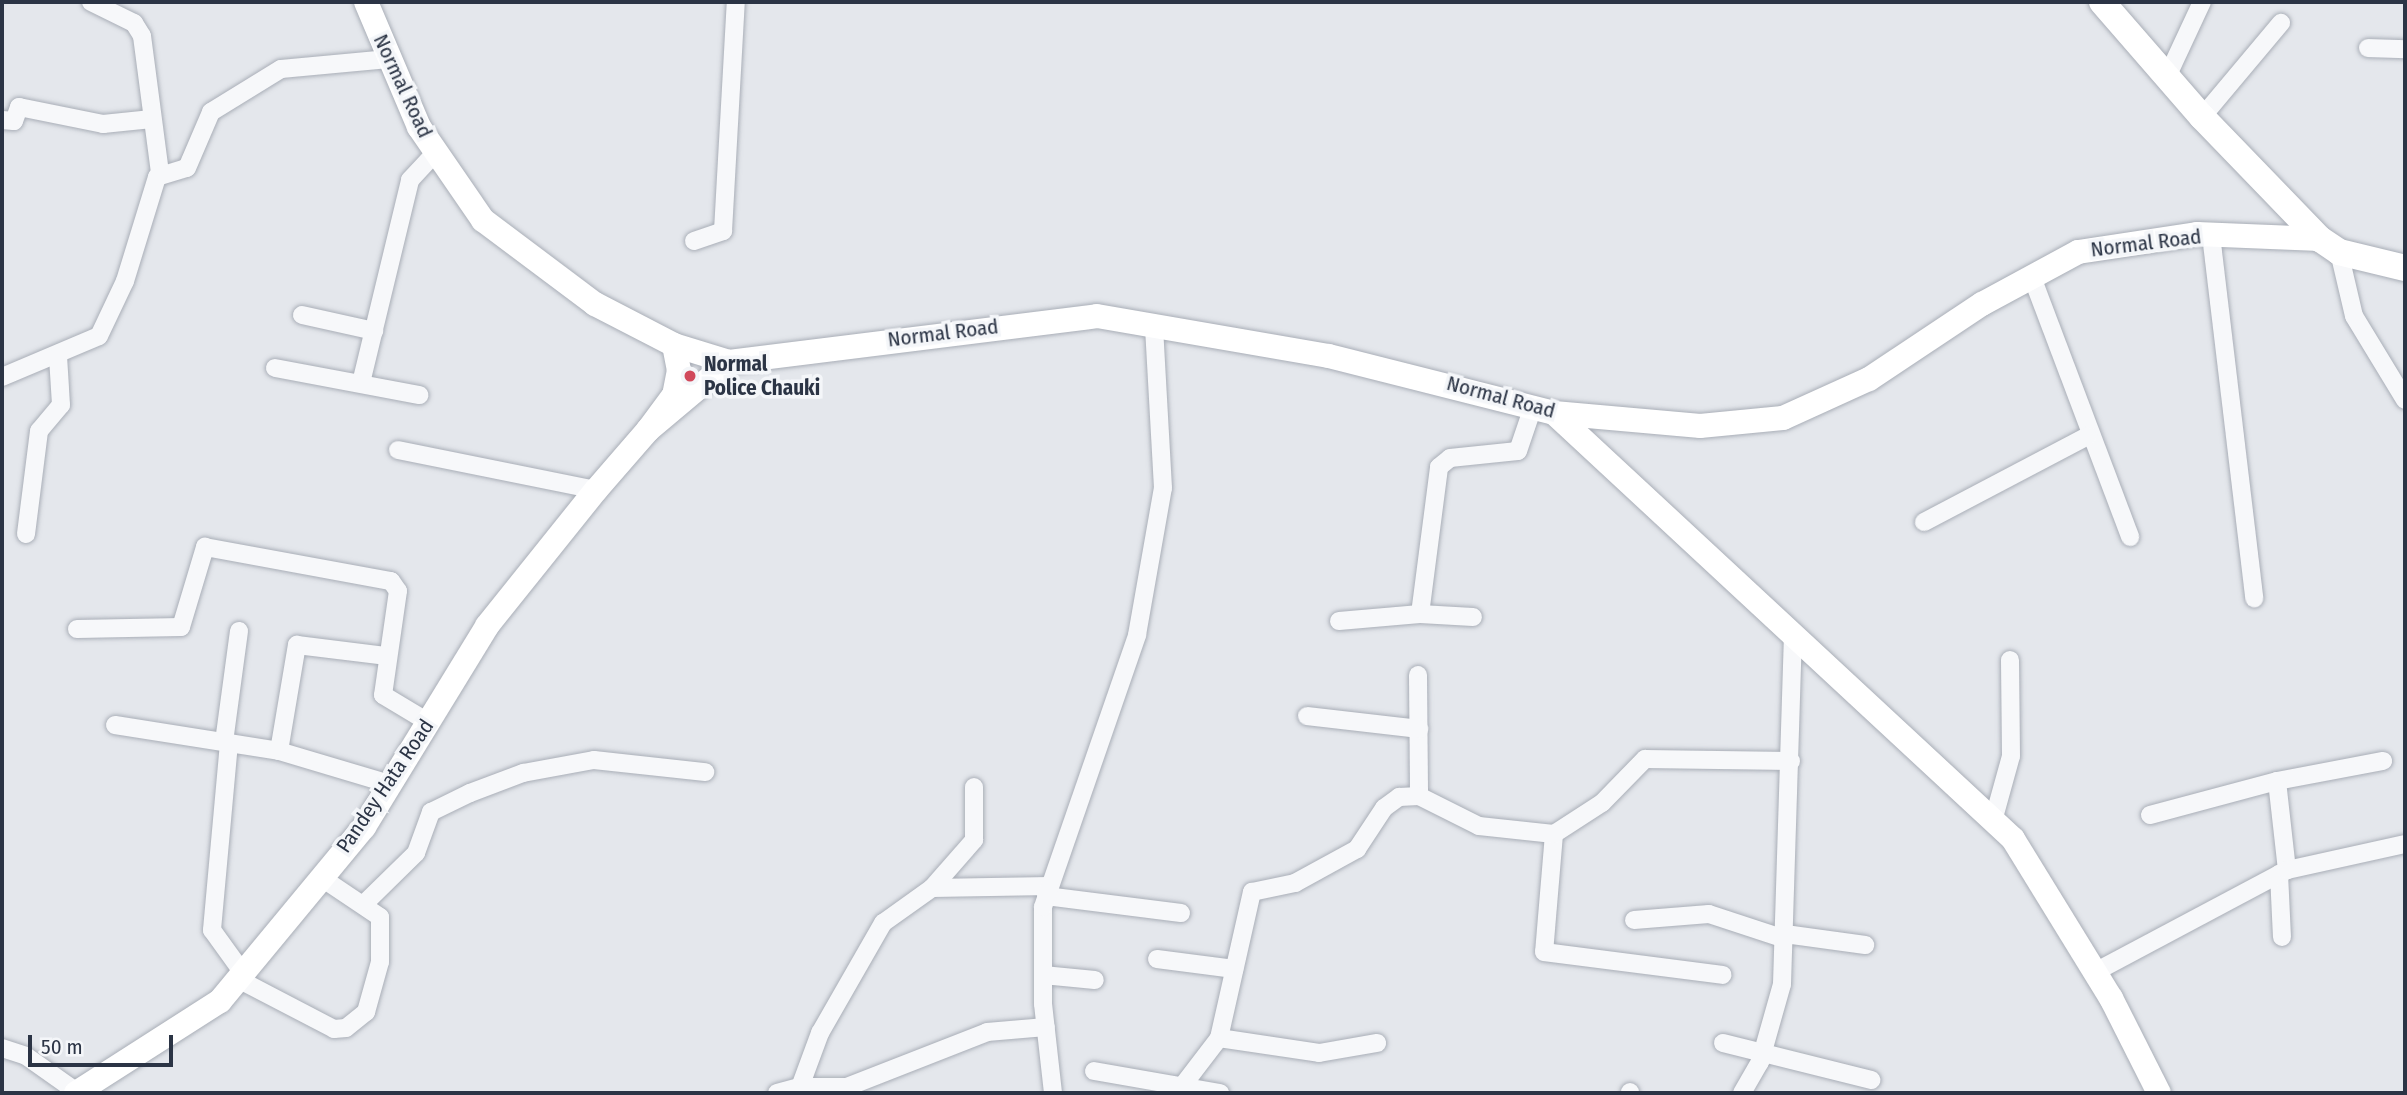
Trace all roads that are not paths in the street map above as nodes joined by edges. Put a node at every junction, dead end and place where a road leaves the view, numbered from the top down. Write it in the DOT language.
graph roads {
  1 [pos="91,2"];
  2 [pos="366,2"];
  3 [pos="736,2"];
  4 [pos="2102,2"];
  5 [pos="2203,2"];
  6 [pos="2281,23"];
  7 [pos="2368,48"];
  8 [pos="2405,49"];
  9 [pos="389,59"];
  10 [pos="2168,77"];
  11 [pos="2202,117"];
  12 [pos="152,118"];
  13 [pos="2,120"];
  14 [pos="436,152"];
  15 [pos="160,173"];
  16 [pos="2211,235"];
  17 [pos="694,241"];
  18 [pos="2329,245"];
  19 [pos="2405,268"];
  20 [pos="2032,277"];
  21 [pos="302,315"];
  22 [pos="1154,326"];
  23 [pos="374,331"];
  24 [pos="674,345"];
  25 [pos="58,356"];
  26 [pos="729,362"];
  27 [pos="275,368"];
  28 [pos="2,377"];
  29 [pos="361,383"];
  30 [pos="419,395"];
  31 [pos="2405,400"];
  32 [pos="1544,410"];
  33 [pos="648,430"];
  34 [pos="2088,436"];
  35 [pos="398,450"];
  36 [pos="596,490"];
  37 [pos="1924,522"];
  38 [pos="26,534"];
  39 [pos="2130,537"];
  40 [pos="2254,598"];
  41 [pos="1420,614"];
  42 [pos="1473,617"];
  43 [pos="1339,621"];
  44 [pos="77,629"];
  45 [pos="239,631"];
  46 [pos="1793,638"];
  47 [pos="387,656"];
  48 [pos="2010,660"];
  49 [pos="1418,675"];
  50 [pos="1307,716"];
  51 [pos="429,722"];
  52 [pos="115,725"];
  53 [pos="1419,729"];
  54 [pos="227,743"];
  55 [pos="279,751"];
  56 [pos="1791,761"];
  57 [pos="2383,761"];
  58 [pos="705,772"];
  59 [pos="2277,781"];
  60 [pos="390,784"];
  61 [pos="974,787"];
  62 [pos="1419,796"];
  63 [pos="2150,815"];
  64 [pos="1993,821"];
  65 [pos="1554,834"];
  66 [pos="2405,844"];
  67 [pos="2283,872"];
  68 [pos="322,878"];
  69 [pos="932,888"];
  70 [pos="1048,891"];
  71 [pos="364,904"];
  72 [pos="1181,913"];
  73 [pos="1634,920"];
  74 [pos="1785,937"];
  75 [pos="2282,937"];
  76 [pos="1865,945"];
  77 [pos="1157,959"];
  78 [pos="1234,969"];
  79 [pos="2095,972"];
  80 [pos="1043,975"];
  81 [pos="1723,975"];
  82 [pos="241,976"];
  83 [pos="1095,980"];
  84 [pos="1046,1027"];
  85 [pos="1219,1038"];
  86 [pos="1377,1043"];
  87 [pos="1723,1043"];
  88 [pos="2,1048"];
  89 [pos="1763,1052"];
  90 [pos="1094,1070"];
  91 [pos="1871,1080"];
  92 [pos="800,1087"];
  93 [pos="1180,1088"];
  94 [pos="84,1091"];
  95 [pos="777,1093"];
  96 [pos="1052,1093"];
  97 [pos="1220,1093"];
  98 [pos="1742,1093"];
  99 [pos="2159,1093"];
  1 -- 12 [label="street"];
  2 -- 9 [label="main road, Normal Road"];
  3 -- 17 [label="street"];
  4 -- 10 [label="main road"];
  5 -- 10 [label="street"];
  6 -- 11 [label="street"];
  7 -- 8 [label="street"];
  9 -- 14 [label="main road, Normal Road"];
  9 -- 15 [label="street"];
  10 -- 11 [label="main road"];
  11 -- 18 [label="main road"];
  12 -- 13 [label="street"];
  12 -- 15 [label="street"];
  14 -- 23 [label="street"];
  14 -- 24 [label="main road, Normal Road"];
  15 -- 25 [label="street"];
  16 -- 18 [label="main road, Normal Road"];
  16 -- 20 [label="main road, Normal Road"];
  16 -- 40 [label="street"];
  18 -- 19 [label="main road"];
  18 -- 31 [label="street"];
  20 -- 32 [label="main road, Normal Road"];
  20 -- 34 [label="street"];
  21 -- 23 [label="street"];
  22 -- 26 [label="main road, Normal Road"];
  22 -- 32 [label="main road, Normal Road"];
  22 -- 70 [label="street"];
  23 -- 29 [label="street"];
  24 -- 26 [label="main road, Normal Road"];
  24 -- 33 [label="main road"];
  25 -- 28 [label="street"];
  25 -- 38 [label="street"];
  26 -- 33 [label="main road"];
  27 -- 29 [label="street"];
  29 -- 30 [label="street"];
  32 -- 41 [label="street"];
  32 -- 46 [label="main road"];
  33 -- 36 [label="main road, Pandey Hata Road"];
  34 -- 37 [label="street"];
  34 -- 39 [label="street"];
  35 -- 36 [label="street"];
  36 -- 51 [label="main road, Pandey Hata Road"];
  41 -- 42 [label="street"];
  41 -- 43 [label="street"];
  44 -- 47 [label="street"];
  45 -- 54 [label="street"];
  46 -- 56 [label="street"];
  46 -- 64 [label="main road"];
  47 -- 51 [label="street"];
  47 -- 55 [label="street"];
  48 -- 64 [label="street"];
  49 -- 53 [label="street"];
  50 -- 53 [label="street"];
  51 -- 60 [label="main road, Pandey Hata Road"];
  52 -- 54 [label="street"];
  53 -- 62 [label="street"];
  54 -- 55 [label="street"];
  54 -- 82 [label="street"];
  55 -- 60 [label="street"];
  56 -- 65 [label="street"];
  56 -- 74 [label="street"];
  57 -- 59 [label="street"];
  58 -- 71 [label="street"];
  59 -- 63 [label="street"];
  59 -- 67 [label="street"];
  60 -- 68 [label="main road, Pandey Hata Road"];
  61 -- 69 [label="street"];
  62 -- 65 [label="street"];
  62 -- 78 [label="street"];
  64 -- 79 [label="main road"];
  65 -- 81 [label="street"];
  66 -- 67 [label="street"];
  67 -- 75 [label="street"];
  67 -- 79 [label="street"];
  68 -- 71 [label="street"];
  68 -- 82 [label="main road, Pandey Hata Road"];
  69 -- 70 [label="street"];
  69 -- 92 [label="street"];
  70 -- 72 [label="street"];
  70 -- 80 [label="street"];
  71 -- 82 [label="street"];
  73 -- 74 [label="street"];
  74 -- 76 [label="street"];
  74 -- 89 [label="street"];
  77 -- 78 [label="street"];
  78 -- 85 [label="street"];
  79 -- 99 [label="main road"];
  80 -- 83 [label="street"];
  80 -- 84 [label="street"];
  82 -- 94 [label="main road, Pandey Hata Road"];
  84 -- 92 [label="street"];
  84 -- 96 [label="street"];
  85 -- 86 [label="street"];
  85 -- 93 [label="street"];
  87 -- 89 [label="street"];
  88 -- 94 [label="street"];
  89 -- 91 [label="street"];
  89 -- 98 [label="street"];
  90 -- 93 [label="street"];
  92 -- 95 [label="street"];
  93 -- 97 [label="street"];
}
